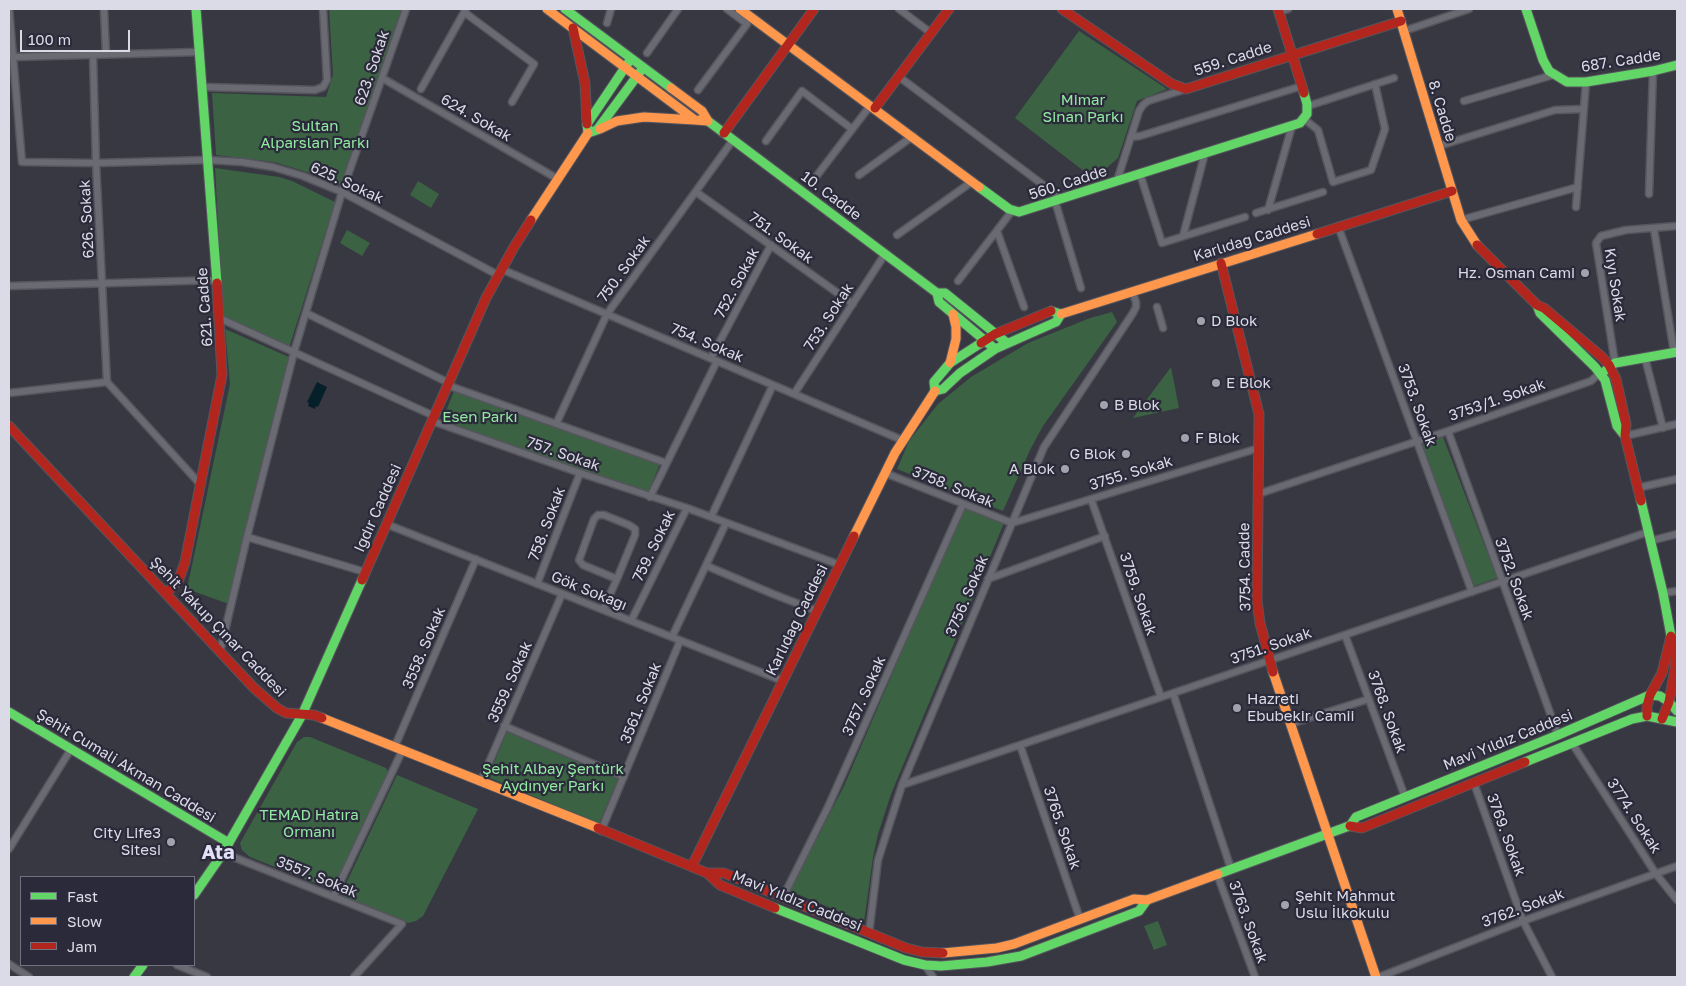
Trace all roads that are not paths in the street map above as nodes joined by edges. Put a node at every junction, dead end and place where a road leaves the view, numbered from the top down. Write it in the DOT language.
graph roads {
  1 [pos="9,9"];
  2 [pos="104,9"];
  3 [pos="196,9"];
  4 [pos="323,9"];
  5 [pos="406,9"];
  6 [pos="547,9"];
  7 [pos="566,9"];
  8 [pos="611,9"];
  9 [pos="678,9"];
  10 [pos="726,9"];
  11 [pos="740,9"];
  12 [pos="814,9"];
  13 [pos="899,9"];
  14 [pos="949,9"];
  15 [pos="1062,9"];
  16 [pos="1397,9"];
  17 [pos="1469,9"];
  18 [pos="1526,9"];
  19 [pos="1282,10"];
  20 [pos="465,11"];
  21 [pos="751,12"];
  22 [pos="1401,20"];
  23 [pos="607,23"];
  24 [pos="573,28"];
  25 [pos="1404,31"];
  26 [pos="931,32"];
  27 [pos="788,44"];
  28 [pos="199,52"];
  29 [pos="647,53"];
  30 [pos="106,54"];
  31 [pos="1292,54"];
  32 [pos="11,55"];
  33 [pos="93,55"];
  34 [pos="631,58"];
  35 [pos="1677,65"];
  36 [pos="643,67"];
  37 [pos="625,68"];
  38 [pos="1654,71"];
  39 [pos="1553,75"];
  40 [pos="637,76"];
  41 [pos="898,76"];
  42 [pos="382,78"];
  43 [pos="1394,78"];
  44 [pos="1586,82"];
  45 [pos="1375,84"];
  46 [pos="1302,86"];
  47 [pos="202,87"];
  48 [pos="1186,88"];
  49 [pos="421,89"];
  50 [pos="698,90"];
  51 [pos="1464,101"];
  52 [pos="512,102"];
  53 [pos="1308,106"];
  54 [pos="872,107"];
  55 [pos="1584,109"];
  56 [pos="1304,119"];
  57 [pos="695,120"];
  58 [pos="708,121"];
  59 [pos="1292,126"];
  60 [pos="591,129"];
  61 [pos="852,129"];
  62 [pos="724,133"];
  63 [pos="913,136"];
  64 [pos="1131,137"];
  65 [pos="733,140"];
  66 [pos="766,141"];
  67 [pos="1439,146"];
  68 [pos="1205,153"];
  69 [pos="208,160"];
  70 [pos="96,163"];
  71 [pos="1140,174"];
  72 [pos="858,175"];
  73 [pos="815,178"];
  74 [pos="558,179"];
  75 [pos="973,181"];
  76 [pos="1117,181"];
  77 [pos="1578,187"];
  78 [pos="1452,191"];
  79 [pos="342,192"];
  80 [pos="696,192"];
  81 [pos="1323,192"];
  82 [pos="1649,194"];
  83 [pos="1058,200"];
  84 [pos="1576,206"];
  85 [pos="1012,210"];
  86 [pos="1268,210"];
  87 [pos="1256,213"];
  88 [pos="1245,217"];
  89 [pos="1461,220"];
  90 [pos="1338,226"];
  91 [pos="1677,226"];
  92 [pos="1654,229"];
  93 [pos="997,231"];
  94 [pos="897,235"];
  95 [pos="1183,236"];
  96 [pos="771,246"];
  97 [pos="885,254"];
  98 [pos="1220,263"];
  99 [pos="499,272"];
  100 [pos="217,280"];
  101 [pos="958,281"];
  102 [pos="103,284"];
  103 [pos="9,286"];
  104 [pos="1081,288"];
  105 [pos="1132,291"];
  106 [pos="937,293"];
  107 [pos="853,304"];
  108 [pos="1537,305"];
  109 [pos="1024,307"];
  110 [pos="1157,307"];
  111 [pos="306,313"];
  112 [pos="953,313"];
  113 [pos="607,314"];
  114 [pos="1061,314"];
  115 [pos="219,318"];
  116 [pos="1163,328"];
  117 [pos="996,334"];
  118 [pos="984,340"];
  119 [pos="1007,343"];
  120 [pos="995,349"];
  121 [pos="294,352"];
  122 [pos="1676,352"];
  123 [pos="1645,358"];
  124 [pos="714,359"];
  125 [pos="950,363"];
  126 [pos="1612,365"];
  127 [pos="1600,373"];
  128 [pos="107,382"];
  129 [pos="448,384"];
  130 [pos="773,386"];
  131 [pos="935,391"];
  132 [pos="9,393"];
  133 [pos="794,394"];
  134 [pos="433,418"];
  135 [pos="556,424"];
  136 [pos="1677,424"];
  137 [pos="9,426"];
  138 [pos="1663,428"];
  139 [pos="1448,431"];
  140 [pos="1625,436"];
  141 [pos="902,440"];
  142 [pos="1416,441"];
  143 [pos="1259,448"];
  144 [pos="666,463"];
  145 [pos="580,473"];
  146 [pos="885,473"];
  147 [pos="1677,479"];
  148 [pos="201,485"];
  149 [pos="1638,488"];
  150 [pos="1258,494"];
  151 [pos="650,497"];
  152 [pos="1091,499"];
  153 [pos="963,504"];
  154 [pos="687,508"];
  155 [pos="711,517"];
  156 [pos="726,523"];
  157 [pos="386,524"];
  158 [pos="1012,524"];
  159 [pos="1677,534"];
  160 [pos="1105,536"];
  161 [pos="1649,536"];
  162 [pos="248,537"];
  163 [pos="476,560"];
  164 [pos="840,565"];
  165 [pos="707,566"];
  166 [pos="365,572"];
  167 [pos="617,578"];
  168 [pos="988,578"];
  169 [pos="1502,582"];
  170 [pos="537,584"];
  171 [pos="1677,590"];
  172 [pos="1472,592"];
  173 [pos="1663,593"];
  174 [pos="166,594"];
  175 [pos="562,594"];
  176 [pos="603,610"];
  177 [pos="818,611"];
  178 [pos="631,621"];
  179 [pos="1345,635"];
  180 [pos="1671,636"];
  181 [pos="672,637"];
  182 [pos="680,641"];
  183 [pos="220,652"];
  184 [pos="1268,660"];
  185 [pos="783,681"];
  186 [pos="1173,693"];
  187 [pos="1650,696"];
  188 [pos="1161,697"];
  189 [pos="1368,699"];
  190 [pos="1669,702"];
  191 [pos="1677,710"];
  192 [pos="9,712"];
  193 [pos="302,715"];
  194 [pos="1647,716"];
  195 [pos="1662,719"];
  196 [pos="1677,722"];
  197 [pos="1290,724"];
  198 [pos="504,726"];
  199 [pos="1558,735"];
  200 [pos="1572,743"];
  201 [pos="1020,745"];
  202 [pos="399,747"];
  203 [pos="71,749"];
  204 [pos="1470,771"];
  205 [pos="624,777"];
  206 [pos="480,781"];
  207 [pos="1474,783"];
  208 [pos="902,785"];
  209 [pos="1405,797"];
  210 [pos="1350,826"];
  211 [pos="601,831"];
  212 [pos="1327,834"];
  213 [pos="229,843"];
  214 [pos="9,849"];
  215 [pos="223,853"];
  216 [pos="692,866"];
  217 [pos="1677,866"];
  218 [pos="1231,869"];
  219 [pos="707,873"];
  220 [pos="1217,874"];
  221 [pos="1656,874"];
  222 [pos="195,894"];
  223 [pos="334,897"];
  224 [pos="783,897"];
  225 [pos="1147,900"];
  226 [pos="1677,900"];
  227 [pos="1080,919"];
  228 [pos="1523,921"];
  229 [pos="869,933"];
  230 [pos="948,953"];
  231 [pos="9,964"];
  232 [pos="926,965"];
  233 [pos="950,965"];
  234 [pos="142,966"];
  235 [pos="180,966"];
  236 [pos="29,977"];
  237 [pos="134,977"];
  238 [pos="207,977"];
  239 [pos="354,977"];
  240 [pos="933,977"];
  241 [pos="1255,977"];
  242 [pos="1378,977"];
  243 [pos="1552,977"];
  1 -- 32 [label="street"];
  2 -- 30 [label="street"];
  3 -- 28 [label="main road, 621. Cadde"];
  4 -- 47 [label="street"];
  5 -- 42 [label="street, 623. Sokak"];
  6 -- 24 [label="main road"];
  7 -- 34 [label="main road, 10. Cadde"];
  8 -- 23 [label="street"];
  9 -- 29 [label="street"];
  10 -- 50 [label="street"];
  11 -- 21 [label="main road, 560. Cadde"];
  12 -- 27 [label="main road"];
  13 -- 26 [label="street"];
  14 -- 26 [label="main road"];
  15 -- 48 [label="main road, 559. Cadde"];
  16 -- 22 [label="main road, 8. Cadde"];
  17 -- 25 [label="street"];
  18 -- 39 [label="main road"];
  19 -- 31 [label="main road"];
  20 -- 49 [label="street"];
  20 -- 52 [label="street"];
  21 -- 27 [label="main road, 560. Cadde"];
  22 -- 25 [label="main road, 8. Cadde"];
  22 -- 31 [label="main road, 559. Cadde"];
  24 -- 37 [label="main road"];
  24 -- 60 [label="main road"];
  25 -- 67 [label="main road, 8. Cadde"];
  26 -- 41 [label="main road"];
  27 -- 54 [label="main road, 560. Cadde"];
  27 -- 62 [label="main road"];
  28 -- 30 [label="street"];
  28 -- 47 [label="main road, 621. Cadde"];
  30 -- 33 [label="street"];
  31 -- 46 [label="main road"];
  31 -- 48 [label="main road, 559. Cadde"];
  32 -- 33 [label="street"];
  32 -- 70 [label="street, 625. Sokak"];
  33 -- 70 [label="street, 626. Sokak"];
  34 -- 36 [label="main road, 10. Cadde"];
  34 -- 37 [label="main road, Iğdır Caddesi"];
  35 -- 38 [label="main road, 687. Cadde"];
  36 -- 40 [label="main road, Iğdır Caddesi"];
  36 -- 58 [label="main road, 10. Cadde"];
  37 -- 40 [label="main road"];
  37 -- 60 [label="main road, Iğdır Caddesi"];
  38 -- 44 [label="main road, 687. Cadde"];
  38 -- 82 [label="street"];
  39 -- 44 [label="main road, 687. Cadde"];
  39 -- 51 [label="street"];
  40 -- 57 [label="main road"];
  40 -- 60 [label="main road, Iğdır Caddesi"];
  41 -- 54 [label="main road"];
  41 -- 83 [label="street"];
  42 -- 74 [label="street, 624. Sokak"];
  42 -- 79 [label="street, 623. Sokak"];
  43 -- 45 [label="street"];
  44 -- 55 [label="street"];
  45 -- 53 [label="street"];
  45 -- 56 [label="street"];
  46 -- 53 [label="main road"];
  46 -- 64 [label="street"];
  47 -- 69 [label="main road, 621. Cadde"];
  48 -- 64 [label="street"];
  53 -- 56 [label="main road"];
  54 -- 61 [label="street"];
  54 -- 63 [label="main road, 560. Cadde"];
  55 -- 67 [label="street"];
  55 -- 77 [label="street"];
  56 -- 59 [label="main road, 560. Cadde"];
  57 -- 58 [label="main road"];
  57 -- 60 [label="main road"];
  58 -- 62 [label="main road, 10. Cadde"];
  59 -- 68 [label="main road, 560. Cadde"];
  59 -- 86 [label="street"];
  60 -- 74 [label="main road, Iğdır Caddesi"];
  61 -- 66 [label="street"];
  61 -- 73 [label="street"];
  62 -- 65 [label="main road, 10. Cadde"];
  63 -- 72 [label="street"];
  63 -- 75 [label="main road, 560. Cadde"];
  64 -- 76 [label="street"];
  65 -- 80 [label="street, 750. Sokak"];
  65 -- 97 [label="main road, 10. Cadde"];
  67 -- 78 [label="main road, 8. Cadde"];
  68 -- 71 [label="main road, 560. Cadde"];
  68 -- 95 [label="street"];
  69 -- 70 [label="street, 625. Sokak"];
  69 -- 79 [label="street, 625. Sokak"];
  69 -- 100 [label="main road, 621. Cadde"];
  70 -- 102 [label="street, 626. Sokak"];
  71 -- 76 [label="main road, 560. Cadde"];
  71 -- 95 [label="street"];
  74 -- 99 [label="main road, Iğdır Caddesi"];
  75 -- 85 [label="main road, 560. Cadde"];
  75 -- 94 [label="street"];
  76 -- 83 [label="main road, 560. Cadde"];
  77 -- 84 [label="street"];
  77 -- 89 [label="street"];
  78 -- 89 [label="main road, 8. Cadde"];
  78 -- 90 [label="main road, Karlıdağ Caddesi"];
  79 -- 99 [label="street, 625. Sokak"];
  79 -- 111 [label="street, 623. Sokak"];
  80 -- 96 [label="street, 751. Sokak"];
  80 -- 113 [label="street, 750. Sokak"];
  81 -- 86 [label="street"];
  83 -- 85 [label="main road, 560. Cadde"];
  83 -- 104 [label="street"];
  85 -- 93 [label="street"];
  86 -- 87 [label="street"];
  88 -- 95 [label="street"];
  89 -- 108 [label="main road, 8. Cadde"];
  90 -- 98 [label="main road, Karlıdağ Caddesi"];
  90 -- 142 [label="street, 3753. Sokak"];
  91 -- 92 [label="street"];
  92 -- 122 [label="street"];
  92 -- 126 [label="street, Kıyı Sokak"];
  93 -- 101 [label="street"];
  93 -- 109 [label="street"];
  96 -- 107 [label="street, 751. Sokak"];
  96 -- 124 [label="street, 752. Sokak"];
  97 -- 106 [label="main road, 10. Cadde"];
  97 -- 107 [label="street, 753. Sokak"];
  98 -- 105 [label="main road, Karlıdağ Caddesi"];
  98 -- 143 [label="main road, 3754. Cadde"];
  99 -- 113 [label="street, 754. Sokak"];
  99 -- 129 [label="main road, Iğdır Caddesi"];
  100 -- 102 [label="street"];
  100 -- 115 [label="main road, 621. Cadde"];
  102 -- 103 [label="street"];
  102 -- 128 [label="street, 626. Sokak"];
  105 -- 114 [label="main road, Karlıdağ Caddesi"];
  105 -- 158 [label="street, 3756. Sokak"];
  106 -- 112 [label="main road, 10. Cadde"];
  106 -- 117 [label="main road, 10. Cadde"];
  107 -- 133 [label="street, 753. Sokak"];
  108 -- 126 [label="main road"];
  108 -- 127 [label="main road"];
  110 -- 116 [label="street"];
  111 -- 121 [label="street, 623. Sokak"];
  111 -- 129 [label="street"];
  112 -- 118 [label="main road, 10. Cadde"];
  112 -- 125 [label="main road"];
  113 -- 124 [label="street, 754. Sokak"];
  113 -- 135 [label="street, 750. Sokak"];
  114 -- 117 [label="main road, Karlıdağ Caddesi"];
  114 -- 119 [label="main road, Karlıdağ Caddesi"];
  115 -- 121 [label="street, 757. Sokak"];
  115 -- 148 [label="main road, 621. Cadde"];
  117 -- 118 [label="main road, Karlıdağ Caddesi"];
  117 -- 119 [label="main road, 10. Cadde"];
  118 -- 120 [label="main road, 10. Cadde"];
  118 -- 125 [label="main road, Karlıdağ Caddesi"];
  119 -- 120 [label="main road, Karlıdağ Caddesi"];
  120 -- 131 [label="main road, Karlıdağ Caddesi"];
  121 -- 134 [label="street, 757. Sokak"];
  121 -- 162 [label="street, 623. Sokak"];
  122 -- 123 [label="main road"];
  123 -- 126 [label="main road"];
  123 -- 138 [label="street"];
  124 -- 130 [label="street, 754. Sokak"];
  124 -- 144 [label="street, 752. Sokak"];
  125 -- 131 [label="main road, Karlıdağ Caddesi"];
  126 -- 127 [label="main road"];
  126 -- 140 [label="main road"];
  127 -- 139 [label="street, 3753/1. Sokak"];
  127 -- 140 [label="main road"];
  128 -- 132 [label="street"];
  128 -- 148 [label="street"];
  129 -- 134 [label="main road, Iğdır Caddesi"];
  129 -- 135 [label="street"];
  130 -- 133 [label="street, 754. Sokak"];
  130 -- 155 [label="street"];
  131 -- 141 [label="main road, Karlıdağ Caddesi"];
  133 -- 141 [label="street, 754. Sokak"];
  134 -- 145 [label="street, 757. Sokak"];
  134 -- 157 [label="main road, Iğdır Caddesi"];
  135 -- 144 [label="street"];
  136 -- 138 [label="street"];
  137 -- 174 [label="main road, Şehit Yakup Çınar Caddesi"];
  138 -- 140 [label="street"];
  139 -- 142 [label="street, 3753/1. Sokak"];
  139 -- 169 [label="street, 3752. Sokak"];
  140 -- 149 [label="main road"];
  141 -- 146 [label="main road, Karlıdağ Caddesi"];
  142 -- 150 [label="street, 3753/1. Sokak"];
  142 -- 172 [label="street, 3753. Sokak"];
  143 -- 150 [label="main road, 3754. Cadde"];
  143 -- 152 [label="street, 3755. Sokak"];
  144 -- 151 [label="street, 752. Sokak"];
  145 -- 151 [label="street, 757. Sokak"];
  145 -- 170 [label="street, 758. Sokak"];
  146 -- 153 [label="street, 3758. Sokak"];
  146 -- 164 [label="main road, Karlıdağ Caddesi"];
  147 -- 149 [label="street"];
  148 -- 174 [label="main road, 621. Cadde"];
  149 -- 161 [label="main road"];
  150 -- 184 [label="main road, 3754. Cadde"];
  151 -- 154 [label="street, 757. Sokak"];
  152 -- 158 [label="street, 3755. Sokak"];
  152 -- 160 [label="street, 3759. Sokak"];
  153 -- 158 [label="street, 3758. Sokak"];
  153 -- 224 [label="street, 3757. Sokak"];
  154 -- 155 [label="street, 757. Sokak"];
  154 -- 178 [label="street, 759. Sokak"];
  155 -- 156 [label="street, 757. Sokak"];
  156 -- 164 [label="street, 757. Sokak"];
  156 -- 165 [label="street"];
  157 -- 163 [label="street, Gök Sokağı"];
  157 -- 166 [label="main road, Iğdır Caddesi"];
  158 -- 168 [label="street, 3756. Sokak"];
  159 -- 161 [label="street, 3751. Sokak"];
  160 -- 168 [label="street"];
  160 -- 188 [label="street, 3759. Sokak"];
  161 -- 169 [label="street, 3751. Sokak"];
  161 -- 173 [label="main road"];
  162 -- 166 [label="street"];
  162 -- 183 [label="street, 623. Sokak"];
  163 -- 170 [label="street, Gök Sokağı"];
  163 -- 202 [label="street, 3558. Sokak"];
  164 -- 177 [label="main road, Karlıdağ Caddesi"];
  165 -- 177 [label="street"];
  165 -- 181 [label="street"];
  166 -- 193 [label="main road, Iğdır Caddesi"];
  167 -- 167 [label="street"];
  167 -- 176 [label="street"];
  168 -- 208 [label="street, 3756. Sokak"];
  169 -- 172 [label="street, 3751. Sokak"];
  169 -- 199 [label="street, 3752. Sokak"];
  170 -- 175 [label="street, Gök Sokağı"];
  171 -- 173 [label="street"];
  172 -- 179 [label="street, 3751. Sokak"];
  173 -- 180 [label="main road"];
  174 -- 183 [label="main road, Şehit Yakup Çınar Caddesi"];
  175 -- 176 [label="street, Gök Sokağı"];
  175 -- 198 [label="street, 3559. Sokak"];
  176 -- 178 [label="street, Gök Sokağı"];
  177 -- 185 [label="main road, Karlıdağ Caddesi"];
  178 -- 181 [label="street, Gök Sokağı"];
  179 -- 184 [label="street, 3751. Sokak"];
  179 -- 189 [label="street, 3768. Sokak"];
  180 -- 187 [label="main road"];
  180 -- 190 [label="main road"];
  181 -- 182 [label="street, Gök Sokağı"];
  182 -- 185 [label="street, Gök Sokağı"];
  182 -- 205 [label="street, 3561. Sokak"];
  183 -- 193 [label="main road, Şehit Yakup Çınar Caddesi"];
  184 -- 186 [label="street, 3751. Sokak"];
  184 -- 197 [label="main road, 3754. Cadde"];
  185 -- 216 [label="main road, Karlıdağ Caddesi"];
  186 -- 188 [label="street, 3751. Sokak"];
  186 -- 218 [label="street"];
  187 -- 190 [label="main road"];
  187 -- 194 [label="main road"];
  187 -- 199 [label="main road, Mavi Yıldız Caddesi"];
  188 -- 201 [label="street, 3751. Sokak"];
  189 -- 197 [label="street"];
  189 -- 209 [label="street, 3768. Sokak"];
  190 -- 191 [label="main road"];
  190 -- 195 [label="main road"];
  192 -- 203 [label="main road, Şehit Cumali Akman Caddesi"];
  193 -- 202 [label="main road, Şehit Yakup Çınar Caddesi"];
  193 -- 213 [label="main road, Iğdır Caddesi"];
  194 -- 195 [label="main road, Mavi Yıldız Caddesi"];
  194 -- 200 [label="main road, Mavi Yıldız Caddesi"];
  195 -- 196 [label="main road, Mavi Yıldız Caddesi"];
  197 -- 212 [label="main road, 3754. Cadde"];
  198 -- 205 [label="street"];
  198 -- 206 [label="street, 3559. Sokak"];
  199 -- 204 [label="main road, Mavi Yıldız Caddesi"];
  200 -- 207 [label="main road, Mavi Yıldız Caddesi"];
  200 -- 221 [label="street, 3774. Sokak"];
  201 -- 208 [label="street, 3751. Sokak"];
  201 -- 227 [label="street, 3765. Sokak"];
  202 -- 206 [label="main road, Şehit Yakup Çınar Caddesi"];
  202 -- 223 [label="street, 3558. Sokak"];
  203 -- 213 [label="main road, Şehit Cumali Akman Caddesi"];
  203 -- 214 [label="street"];
  204 -- 207 [label="main road"];
  204 -- 209 [label="main road, Mavi Yıldız Caddesi"];
  205 -- 211 [label="street, 3561. Sokak"];
  206 -- 211 [label="main road, Şehit Yakup Çınar Caddesi"];
  207 -- 210 [label="main road, Mavi Yıldız Caddesi"];
  207 -- 228 [label="street, 3769. Sokak"];
  208 -- 229 [label="street, 3756. Sokak"];
  209 -- 210 [label="main road, Mavi Yıldız Caddesi"];
  210 -- 212 [label="main road, Mavi Yıldız Caddesi"];
  211 -- 216 [label="main road, Şehit Yakup Çınar Caddesi"];
  212 -- 218 [label="main road, Mavi Yıldız Caddesi"];
  212 -- 242 [label="main road, 3754. Cadde"];
  213 -- 215 [label="main road, Iğdır Caddesi"];
  215 -- 222 [label="main road, Iğdır Caddesi"];
  215 -- 223 [label="street, 3557. Sokak"];
  216 -- 219 [label="main road, Şehit Yakup Çınar Caddesi"];
  217 -- 221 [label="street, 3762. Sokak"];
  218 -- 220 [label="main road, Mavi Yıldız Caddesi"];
  219 -- 224 [label="main road, Mavi Yıldız Caddesi"];
  219 -- 232 [label="main road, Mavi Yıldız Caddesi"];
  220 -- 225 [label="main road, Mavi Yıldız Caddesi"];
  220 -- 241 [label="street, 3763. Sokak"];
  221 -- 226 [label="street, 3774. Sokak"];
  221 -- 228 [label="street, 3762. Sokak"];
  223 -- 239 [label="street, 3557. Sokak"];
  224 -- 229 [label="main road, Mavi Yıldız Caddesi"];
  225 -- 227 [label="main road, Mavi Yıldız Caddesi"];
  225 -- 233 [label="main road, Mavi Yıldız Caddesi"];
  227 -- 230 [label="main road, Mavi Yıldız Caddesi"];
  228 -- 242 [label="street, 3762. Sokak"];
  228 -- 243 [label="street, 3769. Sokak"];
  229 -- 230 [label="main road, Mavi Yıldız Caddesi"];
  230 -- 233 [label="main road"];
  231 -- 236 [label="street"];
  232 -- 233 [label="main road, Mavi Yıldız Caddesi"];
  232 -- 240 [label="street"];
  234 -- 237 [label="main road"];
  235 -- 238 [label="street"];
}
